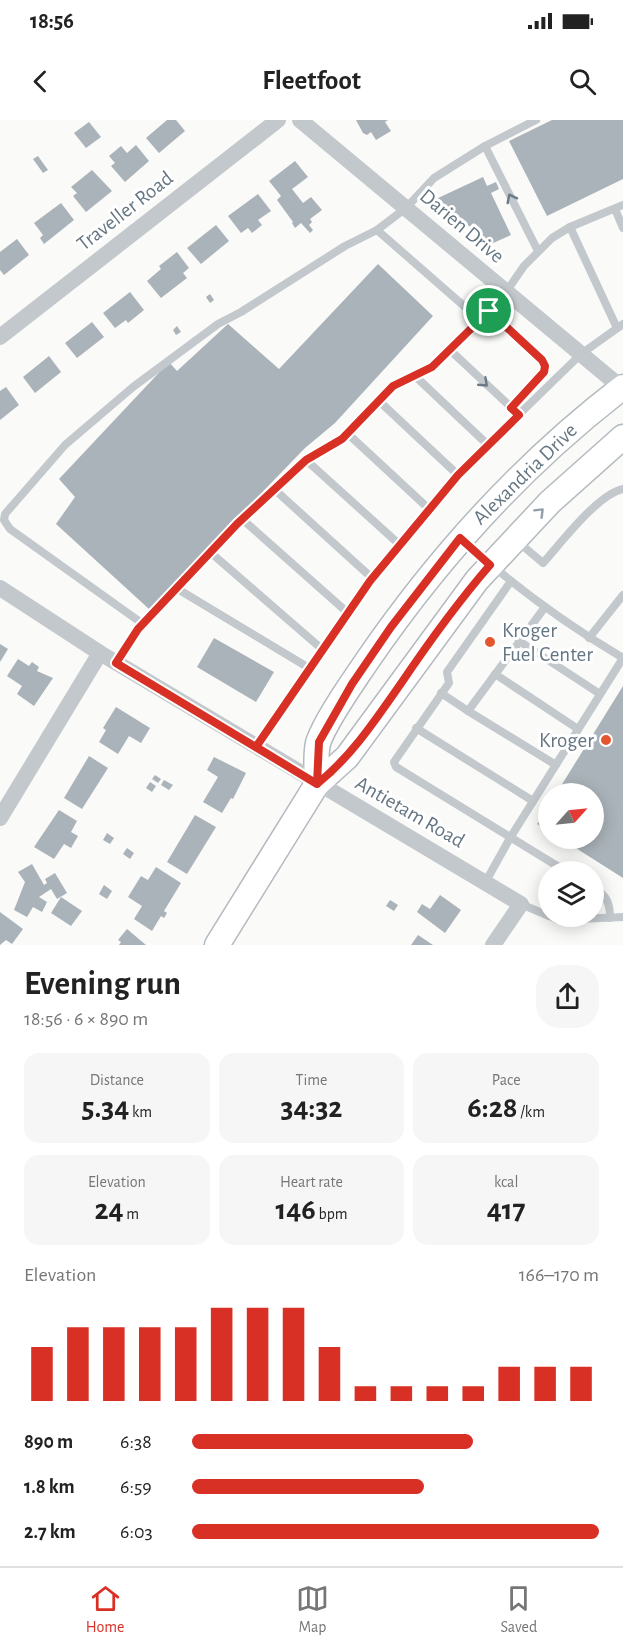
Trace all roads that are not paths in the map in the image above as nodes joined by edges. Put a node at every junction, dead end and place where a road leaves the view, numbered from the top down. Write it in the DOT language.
graph roads {
  1 [pos="279,120"];
  2 [pos="300,120"];
  3 [pos="536,120"];
  4 [pos="485,146"];
  5 [pos="619,207"];
  6 [pos="406,208"];
  7 [pos="570,227"];
  8 [pos="623,228"];
  9 [pos="377,230"];
  10 [pos="538,251"];
  11 [pos="506,292"];
  12 [pos="489,311"];
  13 [pos="480,320"];
  14 [pos="620,326"];
  15 [pos="0,337"];
  16 [pos="450,350"];
  17 [pos="581,354"];
  18 [pos="414,375"];
  19 [pos="623,388"];
  20 [pos="379,401"];
  21 [pos="511,408"];
  22 [pos="519,415"];
  23 [pos="347,433"];
  24 [pos="623,437"];
  25 [pos="488,445"];
  26 [pos="306,460"];
  27 [pos="458,475"];
  28 [pos="274,489"];
  29 [pos="623,489"];
  30 [pos="429,509"];
  31 [pos="242,519"];
  32 [pos="460,538"];
  33 [pos="514,538"];
  34 [pos="400,545"];
  35 [pos="210,552"];
  36 [pos="490,565"];
  37 [pos="372,578"];
  38 [pos="511,581"];
  39 [pos="0,588"];
  40 [pos="176,588"];
  41 [pos="623,595"];
  42 [pos="545,607"];
  43 [pos="348,613"];
  44 [pos="143,624"];
  45 [pos="589,638"];
  46 [pos="519,641"];
  47 [pos="323,650"];
  48 [pos="100,653"];
  49 [pos="623,658"];
  50 [pos="116,663"];
  51 [pos="309,668"];
  52 [pos="495,674"];
  53 [pos="441,693"];
  54 [pos="600,694"];
  55 [pos="468,711"];
  56 [pos="416,728"];
  57 [pos="578,729"];
  58 [pos="256,747"];
  59 [pos="556,765"];
  60 [pos="317,784"];
  61 [pos="533,801"];
  62 [pos="0,818"];
  63 [pos="510,838"];
  64 [pos="549,861"];
  65 [pos="485,883"];
  66 [pos="604,894"];
  67 [pos="521,904"];
  68 [pos="538,911"];
  69 [pos="623,917"];
  70 [pos="604,918"];
  71 [pos="610,918"];
  72 [pos="217,945"];
  73 [pos="494,945"];
  1 -- 15 [label="street, Traveller Road"];
  2 -- 6 [label="street, Darien Drive"];
  3 -- 4 [label="lane"];
  4 -- 6 [label="lane"];
  10 -- 4 [label="lane, one-way"];
  5 -- 7 [label="lane"];
  5 -- 8 [label="lane"];
  6 -- 9 [label="lane"];
  6 -- 11 [label="street, Darien Drive"];
  7 -- 10 [label="lane"];
  7 -- 14 [label="lane"];
  9 -- 13 [label="lane"];
  9 -- 44 [label="lane"];
  10 -- 11 [label="lane"];
  11 -- 12 [label="lane"];
  11 -- 17 [label="street, Darien Drive"];
  12 -- 13 [label="lane"];
  12 -- 21 [label="lane"];
  13 -- 16 [label="lane"];
  14 -- 17 [label="lane"];
  16 -- 18 [label="lane"];
  16 -- 21 [label="lane, one-way"];
  17 -- 19 [label="street, Darien Drive"];
  17 -- 22 [label="lane"];
  18 -- 20 [label="lane"];
  18 -- 25 [label="lane"];
  19 -- 32 [label="main road, Alexandria Drive"];
  20 -- 23 [label="lane"];
  20 -- 27 [label="lane"];
  21 -- 22 [label="lane"];
  22 -- 25 [label="lane"];
  23 -- 26 [label="lane"];
  23 -- 30 [label="lane"];
  33 -- 24 [label="main road, Alexandria Drive, one-way"];
  25 -- 27 [label="lane"];
  26 -- 28 [label="lane"];
  26 -- 34 [label="lane"];
  27 -- 30 [label="lane"];
  28 -- 31 [label="lane"];
  28 -- 37 [label="lane"];
  29 -- 33 [label="lane"];
  30 -- 34 [label="lane"];
  31 -- 35 [label="lane"];
  31 -- 43 [label="lane"];
  32 -- 36 [label="lane"];
  32 -- 60 [label="main road, Alexandria Drive"];
  33 -- 36 [label="main road, Alexandria Drive"];
  34 -- 37 [label="lane"];
  35 -- 40 [label="lane"];
  35 -- 47 [label="lane"];
  36 -- 38 [label="lane"];
  36 -- 60 [label="main road, Alexandria Drive"];
  37 -- 43 [label="lane"];
  38 -- 42 [label="lane"];
  38 -- 53 [label="lane"];
  39 -- 48 [label="street, Antietam Road"];
  40 -- 44 [label="lane"];
  40 -- 51 [label="lane"];
  41 -- 45 [label="lane"];
  42 -- 45 [label="lane"];
  42 -- 46 [label="lane"];
  43 -- 47 [label="lane"];
  44 -- 50 [label="lane"];
  45 -- 49 [label="lane"];
  46 -- 52 [label="lane"];
  46 -- 54 [label="lane"];
  47 -- 51 [label="lane"];
  48 -- 50 [label="street, Antietam Road"];
  48 -- 62 [label="street"];
  49 -- 54 [label="lane"];
  50 -- 58 [label="street, Antietam Road"];
  51 -- 58 [label="lane"];
  52 -- 55 [label="lane"];
  52 -- 57 [label="lane"];
  53 -- 55 [label="lane"];
  53 -- 56 [label="lane"];
  54 -- 57 [label="lane"];
  55 -- 59 [label="lane"];
  56 -- 61 [label="lane"];
  56 -- 63 [label="lane"];
  57 -- 59 [label="lane"];
  58 -- 60 [label="street, Antietam Road"];
  59 -- 61 [label="lane"];
  60 -- 65 [label="street, Antietam Road"];
  60 -- 72 [label="main road, Alexandria Drive"];
  61 -- 63 [label="lane"];
  63 -- 64 [label="lane"];
  63 -- 65 [label="lane"];
  65 -- 67 [label="street, Antietam Road"];
  66 -- 71 [label="lane"];
  67 -- 68 [label="lane"];
  67 -- 73 [label="street"];
  69 -- 71 [label="lane"];
  70 -- 71 [label="lane"];
}
